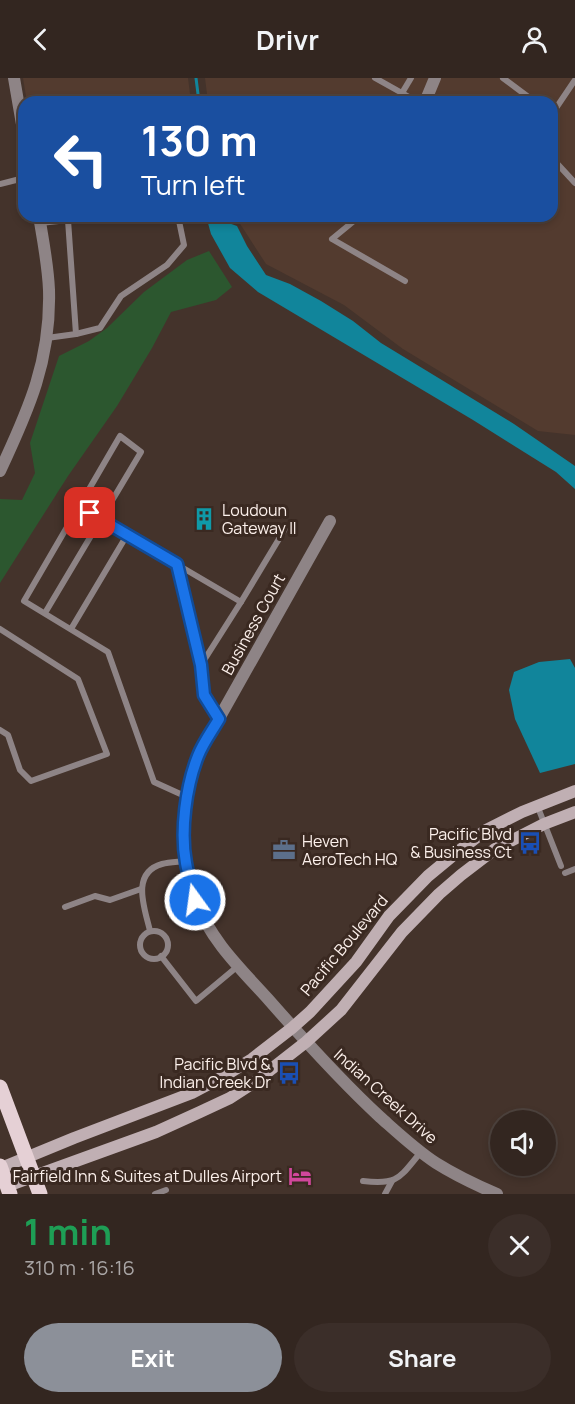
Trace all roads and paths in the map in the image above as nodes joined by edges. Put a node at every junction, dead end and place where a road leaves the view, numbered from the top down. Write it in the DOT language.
graph roads {
  1 [pos="14,78"];
  2 [pos="375,78"];
  3 [pos="411,78"];
  4 [pos="435,78"];
  5 [pos="503,78"];
  6 [pos="575,80"];
  7 [pos="402,93"];
  8 [pos="407,96"];
  9 [pos="428,96"];
  10 [pos="527,96"];
  11 [pos="18,101"];
  12 [pos="558,105"];
  13 [pos="558,169"];
  14 [pos="18,180"];
  15 [pos="575,183"];
  16 [pos="0,184"];
  17 [pos="39,222"];
  18 [pos="68,222"];
  19 [pos="179,222"];
  20 [pos="353,222"];
  21 [pos="405,280"];
  22 [pos="76,334"];
  23 [pos="47,338"];
  24 [pos="0,471"];
  25 [pos="79,507"];
  26 [pos="101,520"];
  27 [pos="330,521"];
  28 [pos="285,529"];
  29 [pos="127,535"];
  30 [pos="177,564"];
  31 [pos="241,602"];
  32 [pos="45,614"];
  33 [pos="0,629"];
  34 [pos="71,630"];
  35 [pos="201,665"];
  36 [pos="219,719"];
  37 [pos="0,730"];
  38 [pos="575,791"];
  39 [pos="187,796"];
  40 [pos="537,805"];
  41 [pos="575,812"];
  42 [pos="544,824"];
  43 [pos="186,861"];
  44 [pos="561,866"];
  45 [pos="575,869"];
  46 [pos="565,873"];
  47 [pos="141,889"];
  48 [pos="65,907"];
  49 [pos="150,931"];
  50 [pos="161,956"];
  51 [pos="238,966"];
  52 [pos="292,1028"];
  53 [pos="306,1042"];
  54 [pos="0,1087"];
  55 [pos="421,1152"];
  56 [pos="26,1157"];
  57 [pos="0,1167"];
  58 [pos="34,1176"];
  59 [pos="363,1181"];
  60 [pos="392,1181"];
  61 [pos="6,1190"];
  62 [pos="166,1190"];
  63 [pos="40,1194"];
  64 [pos="155,1194"];
  65 [pos="385,1194"];
  66 [pos="497,1194"];
  1 -- 11 [label="street"];
  2 -- 7 [label="lane"];
  3 -- 7 [label="lane"];
  4 -- 9 [label="street"];
  5 -- 10 [label="lane"];
  6 -- 12 [label="lane"];
  7 -- 8 [label="lane"];
  13 -- 15 [label="lane"];
  14 -- 16 [label="lane"];
  17 -- 23 [label="street"];
  18 -- 22 [label="lane"];
  19 -- 22 [label="lane"];
  20 -- 21 [label="lane"];
  22 -- 23 [label="lane"];
  23 -- 24 [label="street"];
  25 -- 26 [label="lane"];
  25 -- 26 [label="lane"];
  25 -- 32 [label="lane"];
  26 -- 29 [label="lane"];
  26 -- 32 [label="lane"];
  27 -- 36 [label="street, Business Court"];
  28 -- 31 [label="lane"];
  29 -- 30 [label="lane"];
  29 -- 34 [label="lane"];
  30 -- 31 [label="lane"];
  30 -- 35 [label="lane"];
  31 -- 35 [label="lane"];
  32 -- 34 [label="lane"];
  33 -- 37 [label="lane"];
  34 -- 39 [label="lane"];
  35 -- 36 [label="lane"];
  36 -- 39 [label="street, Business Court"];
  38 -- 40 [label="main road, Pacific Boulevard"];
  39 -- 43 [label="street, Business Court"];
  40 -- 42 [label="lane"];
  40 -- 52 [label="main road, Pacific Boulevard"];
  41 -- 42 [label="main road"];
  42 -- 44 [label="lane"];
  42 -- 53 [label="main road"];
  43 -- 47 [label="lane"];
  43 -- 51 [label="street, Business Court"];
  45 -- 46 [label="lane"];
  47 -- 48 [label="lane"];
  47 -- 49 [label="lane"];
  49 -- 50 [label="lane"];
  49 -- 50 [label="lane"];
  50 -- 51 [label="lane"];
  51 -- 52 [label="street, Business Court"];
  52 -- 53 [label="street, Indian Creek Drive"];
  52 -- 56 [label="main road, Pacific Boulevard"];
  53 -- 55 [label="street, Indian Creek Drive"];
  53 -- 58 [label="main road"];
  54 -- 56 [label="main road"];
  55 -- 60 [label="lane"];
  55 -- 66 [label="street, Indian Creek Drive"];
  56 -- 57 [label="main road, Pacific Boulevard"];
  56 -- 58 [label="main road"];
  57 -- 61 [label="main road"];
  58 -- 61 [label="main road"];
  58 -- 63 [label="main road"];
  59 -- 60 [label="lane"];
  60 -- 65 [label="lane"];
  62 -- 64 [label="lane"];
}
